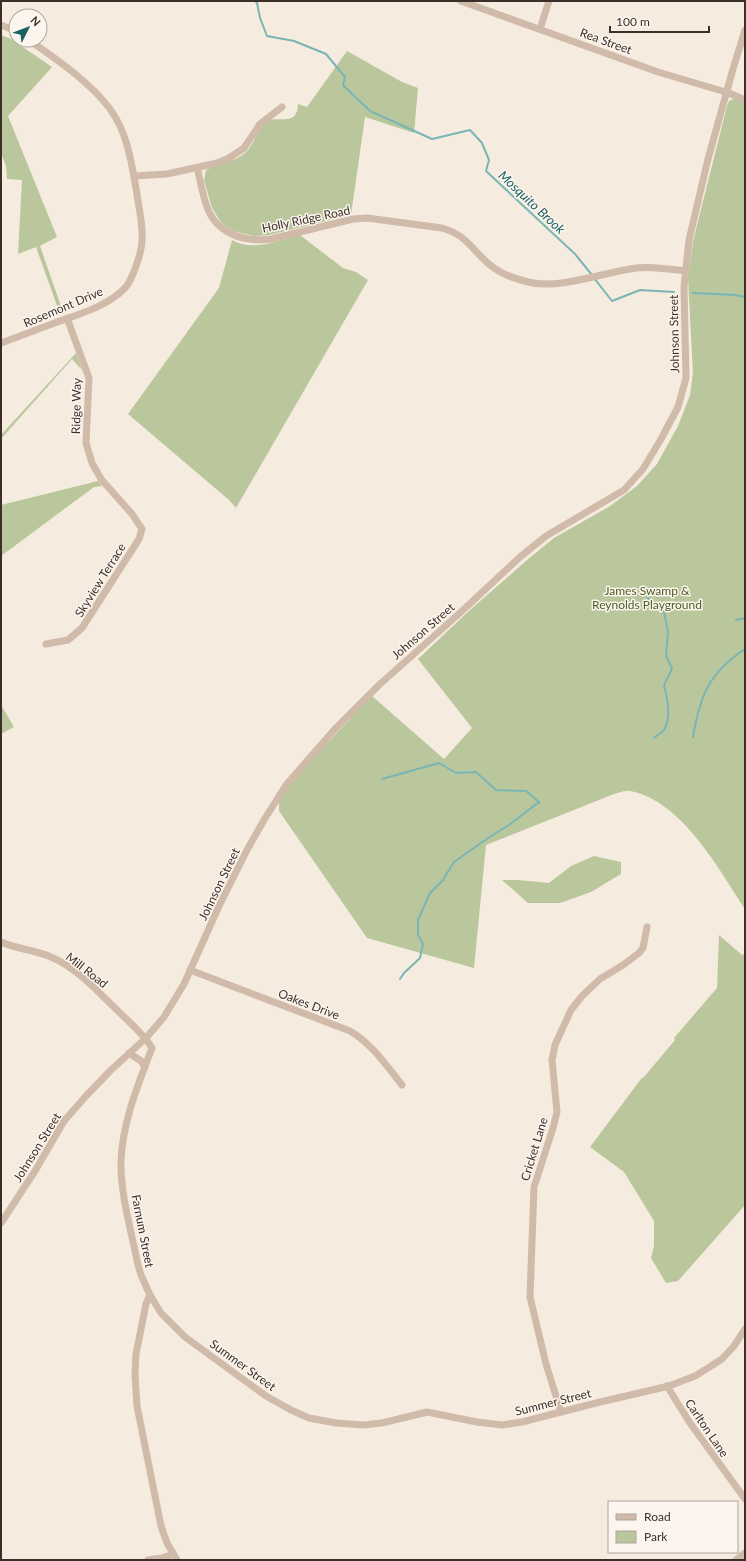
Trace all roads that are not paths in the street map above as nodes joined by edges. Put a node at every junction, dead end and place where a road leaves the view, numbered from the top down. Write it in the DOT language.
graph roads {
  1 [pos="461,1"];
  2 [pos="549,1"];
  3 [pos="540,29"];
  4 [pos="745,30"];
  5 [pos="39,48"];
  6 [pos="726,92"];
  7 [pos="745,100"];
  8 [pos="282,107"];
  9 [pos="197,168"];
  10 [pos="134,176"];
  11 [pos="685,271"];
  12 [pos="67,318"];
  13 [pos="1,343"];
  14 [pos="142,529"];
  15 [pos="46,644"];
  16 [pos="647,927"];
  17 [pos="1,942"];
  18 [pos="190,970"];
  19 [pos="146,1038"];
  20 [pos="129,1053"];
  21 [pos="145,1067"];
  22 [pos="402,1085"];
  23 [pos="1,1223"];
  24 [pos="150,1295"];
  25 [pos="745,1329"];
  26 [pos="667,1386"];
  27 [pos="561,1412"];
  28 [pos="745,1499"];
  29 [pos="745,1553"];
  30 [pos="175,1557"];
  31 [pos="148,1560"];
  32 [pos="736,1560"];
  1 -- 3 [label="street, Rea Street"];
  2 -- 3 [label="street"];
  3 -- 6 [label="street, Rea Street"];
  4 -- 6 [label="street, Johnson Street"];
  5 -- 10 [label="street, Rosemont Drive"];
  6 -- 7 [label="street, Rea Street"];
  6 -- 11 [label="street, Johnson Street"];
  8 -- 9 [label="street"];
  9 -- 10 [label="street"];
  9 -- 11 [label="street, Holly Ridge Road"];
  10 -- 12 [label="street, Rosemont Drive"];
  11 -- 18 [label="street, Johnson Street"];
  12 -- 13 [label="street, Rosemont Drive"];
  12 -- 14 [label="street, Ridge Way"];
  14 -- 15 [label="street, Skyview Terrace"];
  16 -- 27 [label="street, Cricket Lane"];
  17 -- 19 [label="street, Mill Road"];
  18 -- 19 [label="street, Johnson Street"];
  18 -- 22 [label="street, Oakes Drive"];
  19 -- 20 [label="street, Johnson Street"];
  19 -- 21 [label="street, Farnum Street"];
  20 -- 21 [label="street"];
  20 -- 23 [label="street, Johnson Street"];
  21 -- 24 [label="street, Farnum Street"];
  24 -- 27 [label="street, Summer Street"];
  24 -- 30 [label="street"];
  25 -- 26 [label="street, Summer Street"];
  26 -- 27 [label="street, Summer Street"];
  26 -- 28 [label="street, Carlton Lane"];
  29 -- 32 [label="street"];
  30 -- 31 [label="street"];
}
